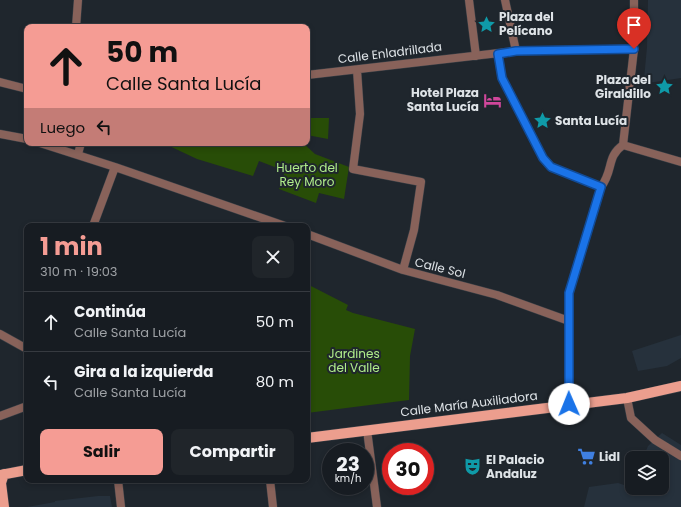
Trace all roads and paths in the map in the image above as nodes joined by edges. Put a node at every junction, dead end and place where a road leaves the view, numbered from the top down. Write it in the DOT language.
graph roads {
  1 [pos="78,0"];
  2 [pos="469,0"];
  3 [pos="505,0"];
  4 [pos="634,0"];
  5 [pos="76,24"];
  6 [pos="634,49"];
  7 [pos="516,51"];
  8 [pos="498,54"];
  9 [pos="476,56"];
  10 [pos="357,70"];
  11 [pos="310,75"];
  12 [pos="0,82"];
  13 [pos="24,88"];
  14 [pos="0,134"];
  15 [pos="24,138"];
  16 [pos="623,145"];
  17 [pos="50,146"];
  18 [pos="80,146"];
  19 [pos="78,154"];
  20 [pos="681,162"];
  21 [pos="115,167"];
  22 [pos="601,187"];
  23 [pos="94,223"];
  24 [pos="276,223"];
  25 [pos="310,235"];
  26 [pos="403,270"];
  27 [pos="569,320"];
  28 [pos="0,334"];
  29 [pos="24,347"];
  30 [pos="681,386"];
  31 [pos="627,398"];
  32 [pos="569,404"];
  33 [pos="24,407"];
  34 [pos="0,416"];
  35 [pos="367,430"];
  36 [pos="310,438"];
  37 [pos="681,456"];
  38 [pos="24,471"];
  39 [pos="2,475"];
  40 [pos="118,483"];
  41 [pos="270,483"];
  42 [pos="4,507"];
  43 [pos="121,507"];
  44 [pos="273,507"];
  45 [pos="377,507"];
  1 -- 5 [label="street"];
  2 -- 9 [label="street"];
  3 -- 7 [label="street"];
  4 -- 6 [label="street"];
  6 -- 7 [label="street"];
  6 -- 16 [label="street"];
  7 -- 8 [label="street"];
  8 -- 9 [label="street"];
  8 -- 22 [label="street"];
  9 -- 10 [label="street, Calle Enladrillada"];
  10 -- 11 [label="street, Calle Enladrillada"];
  10 -- 26 [label="street"];
  12 -- 13 [label="street"];
  14 -- 15 [label="street"];
  16 -- 20 [label="street"];
  16 -- 22 [label="street"];
  17 -- 19 [label="street"];
  18 -- 19 [label="street"];
  19 -- 21 [label="street"];
  21 -- 23 [label="street"];
  21 -- 24 [label="street"];
  22 -- 27 [label="street"];
  25 -- 26 [label="street, Calle Sol"];
  26 -- 27 [label="street, Calle Sol"];
  27 -- 32 [label="street"];
  28 -- 29 [label="street"];
  30 -- 31 [label="main road, Calle María Auxiliadora"];
  31 -- 32 [label="main road, Calle María Auxiliadora"];
  31 -- 37 [label="street"];
  32 -- 35 [label="main road, Calle María Auxiliadora"];
  33 -- 34 [label="street"];
  35 -- 36 [label="main road, Calle María Auxiliadora"];
  35 -- 45 [label="street"];
  38 -- 39 [label="main road"];
  39 -- 42 [label="main road"];
  40 -- 43 [label="street"];
  41 -- 44 [label="street"];
}
